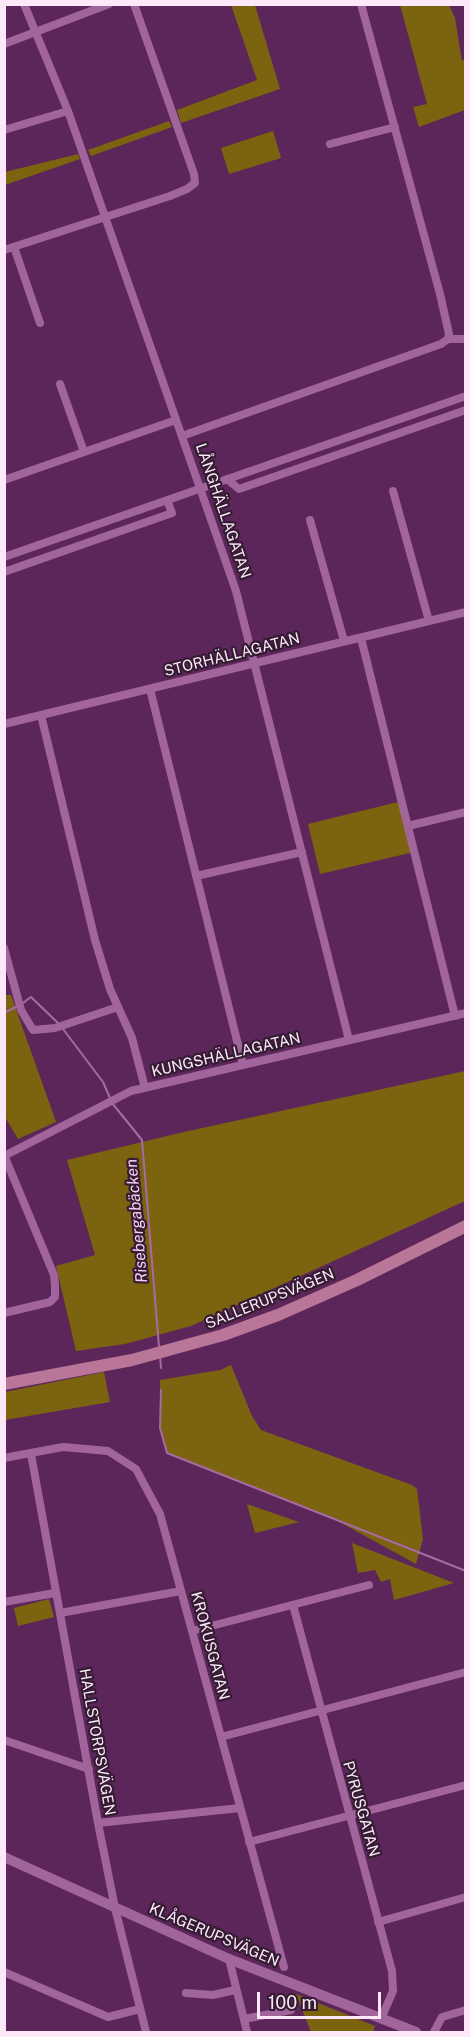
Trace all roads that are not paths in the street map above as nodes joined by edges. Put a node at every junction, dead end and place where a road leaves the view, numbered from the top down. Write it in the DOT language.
graph roads {
  1 [pos="24,4"];
  2 [pos="109,4"];
  3 [pos="134,4"];
  4 [pos="361,4"];
  5 [pos="36,30"];
  6 [pos="4,44"];
  7 [pos="68,111"];
  8 [pos="395,127"];
  9 [pos="4,130"];
  10 [pos="330,144"];
  11 [pos="105,218"];
  12 [pos="14,246"];
  13 [pos="4,250"];
  14 [pos="40,324"];
  15 [pos="448,339"];
  16 [pos="465,339"];
  17 [pos="60,384"];
  18 [pos="465,396"];
  19 [pos="465,410"];
  20 [pos="177,420"];
  21 [pos="182,436"];
  22 [pos="84,452"];
  23 [pos="227,479"];
  24 [pos="4,480"];
  25 [pos="201,488"];
  26 [pos="393,491"];
  27 [pos="167,500"];
  28 [pos="310,520"];
  29 [pos="4,557"];
  30 [pos="4,572"];
  31 [pos="465,613"];
  32 [pos="429,621"];
  33 [pos="361,638"];
  34 [pos="344,642"];
  35 [pos="254,663"];
  36 [pos="150,689"];
  37 [pos="41,715"];
  38 [pos="4,724"];
  39 [pos="465,812"];
  40 [pos="408,826"];
  41 [pos="302,852"];
  42 [pos="196,876"];
  43 [pos="4,948"];
  44 [pos="118,1007"];
  45 [pos="465,1013"];
  46 [pos="456,1016"];
  47 [pos="349,1040"];
  48 [pos="243,1065"];
  49 [pos="145,1088"];
  50 [pos="5,1155"];
  51 [pos="465,1226"];
  52 [pos="4,1313"];
  53 [pos="4,1384"];
  54 [pos="30,1454"];
  55 [pos="4,1458"];
  56 [pos="369,1585"];
  57 [pos="181,1591"];
  58 [pos="55,1593"];
  59 [pos="4,1602"];
  60 [pos="292,1605"];
  61 [pos="60,1613"];
  62 [pos="192,1632"];
  63 [pos="465,1672"];
  64 [pos="320,1711"];
  65 [pos="221,1737"];
  66 [pos="4,1740"];
  67 [pos="89,1768"];
  68 [pos="465,1785"];
  69 [pos="240,1808"];
  70 [pos="349,1815"];
  71 [pos="98,1823"];
  72 [pos="249,1842"];
  73 [pos="4,1857"];
  74 [pos="465,1897"];
  75 [pos="115,1908"];
  76 [pos="378,1922"];
  77 [pos="229,1959"];
  78 [pos="284,1968"];
  79 [pos="4,1972"];
  80 [pos="235,1990"];
  81 [pos="186,1993"];
  82 [pos="140,2009"];
  83 [pos="291,2010"];
  84 [pos="465,2010"];
  85 [pos="244,2019"];
  86 [pos="381,2019"];
  87 [pos="146,2032"];
  88 [pos="247,2032"];
  89 [pos="416,2032"];
  90 [pos="434,2032"];
  1 -- 5 [label="street, LÅNGHÄLLAGATAN"];
  2 -- 5 [label="street"];
  3 -- 11 [label="street"];
  4 -- 8 [label="street"];
  5 -- 6 [label="street"];
  5 -- 7 [label="street, LÅNGHÄLLAGATAN"];
  7 -- 9 [label="street"];
  7 -- 11 [label="street, LÅNGHÄLLAGATAN"];
  8 -- 10 [label="street"];
  8 -- 15 [label="street"];
  11 -- 12 [label="street"];
  11 -- 20 [label="street, LÅNGHÄLLAGATAN"];
  12 -- 13 [label="street"];
  12 -- 14 [label="street"];
  15 -- 16 [label="street"];
  15 -- 21 [label="street"];
  17 -- 22 [label="street"];
  18 -- 23 [label="street"];
  19 -- 23 [label="street"];
  20 -- 21 [label="street, LÅNGHÄLLAGATAN"];
  20 -- 22 [label="street"];
  21 -- 25 [label="street, LÅNGHÄLLAGATAN"];
  22 -- 24 [label="street"];
  23 -- 25 [label="street"];
  25 -- 27 [label="street"];
  25 -- 35 [label="street, LÅNGHÄLLAGATAN"];
  26 -- 32 [label="street"];
  27 -- 29 [label="street"];
  27 -- 30 [label="street"];
  28 -- 34 [label="street"];
  31 -- 32 [label="street, STORHÄLLAGATAN"];
  32 -- 33 [label="street, STORHÄLLAGATAN"];
  33 -- 34 [label="street, STORHÄLLAGATAN"];
  33 -- 40 [label="street"];
  34 -- 35 [label="street, STORHÄLLAGATAN"];
  35 -- 36 [label="street, STORHÄLLAGATAN"];
  35 -- 41 [label="street, LÅNGHÄLLAGATAN"];
  36 -- 37 [label="street, STORHÄLLAGATAN"];
  36 -- 42 [label="street"];
  37 -- 38 [label="street, STORHÄLLAGATAN"];
  37 -- 44 [label="street"];
  39 -- 40 [label="street"];
  40 -- 46 [label="street"];
  41 -- 42 [label="street"];
  41 -- 47 [label="street, LÅNGHÄLLAGATAN"];
  42 -- 48 [label="street"];
  43 -- 44 [label="street"];
  44 -- 49 [label="street"];
  45 -- 46 [label="street, KUNGSHÄLLAGATAN"];
  46 -- 47 [label="street, KUNGSHÄLLAGATAN"];
  47 -- 48 [label="street, KUNGSHÄLLAGATAN"];
  48 -- 49 [label="street, KUNGSHÄLLAGATAN"];
  49 -- 50 [label="street, KUNGSHÄLLAGATAN"];
  50 -- 52 [label="street"];
  51 -- 53 [label="main road, SALLERUPSVÄGEN"];
  54 -- 55 [label="street, KROKUSGATAN"];
  54 -- 57 [label="street, KROKUSGATAN"];
  54 -- 58 [label="street, HALLSTORPSVÄGEN"];
  56 -- 60 [label="street"];
  57 -- 61 [label="street"];
  57 -- 62 [label="street, KROKUSGATAN"];
  58 -- 59 [label="street"];
  58 -- 61 [label="street, HALLSTORPSVÄGEN"];
  60 -- 62 [label="street"];
  60 -- 64 [label="street, PYRUSGATAN"];
  61 -- 67 [label="street, HALLSTORPSVÄGEN"];
  62 -- 65 [label="street, KROKUSGATAN"];
  63 -- 64 [label="street"];
  64 -- 65 [label="street"];
  64 -- 70 [label="street, PYRUSGATAN"];
  65 -- 69 [label="street, KROKUSGATAN"];
  66 -- 67 [label="street"];
  67 -- 71 [label="street, HALLSTORPSVÄGEN"];
  68 -- 70 [label="street"];
  69 -- 71 [label="street"];
  69 -- 72 [label="street, KROKUSGATAN"];
  70 -- 72 [label="street"];
  70 -- 76 [label="street, PYRUSGATAN"];
  71 -- 75 [label="street, HALLSTORPSVÄGEN"];
  72 -- 78 [label="street, KROKUSGATAN"];
  73 -- 75 [label="street, KLÅGERUPSVÄGEN"];
  74 -- 76 [label="street"];
  75 -- 77 [label="street, KLÅGERUPSVÄGEN"];
  75 -- 82 [label="street, HALLSTORPSVÄGEN"];
  76 -- 86 [label="street, PYRUSGATAN"];
  77 -- 80 [label="street"];
  77 -- 86 [label="street, KLÅGERUPSVÄGEN"];
  79 -- 82 [label="street"];
  80 -- 81 [label="street"];
  80 -- 85 [label="street"];
  82 -- 87 [label="street, HALLSTORPSVÄGEN"];
  83 -- 85 [label="street"];
  84 -- 90 [label="street"];
  85 -- 88 [label="street"];
  86 -- 89 [label="street, KLÅGERUPSVÄGEN"];
}
